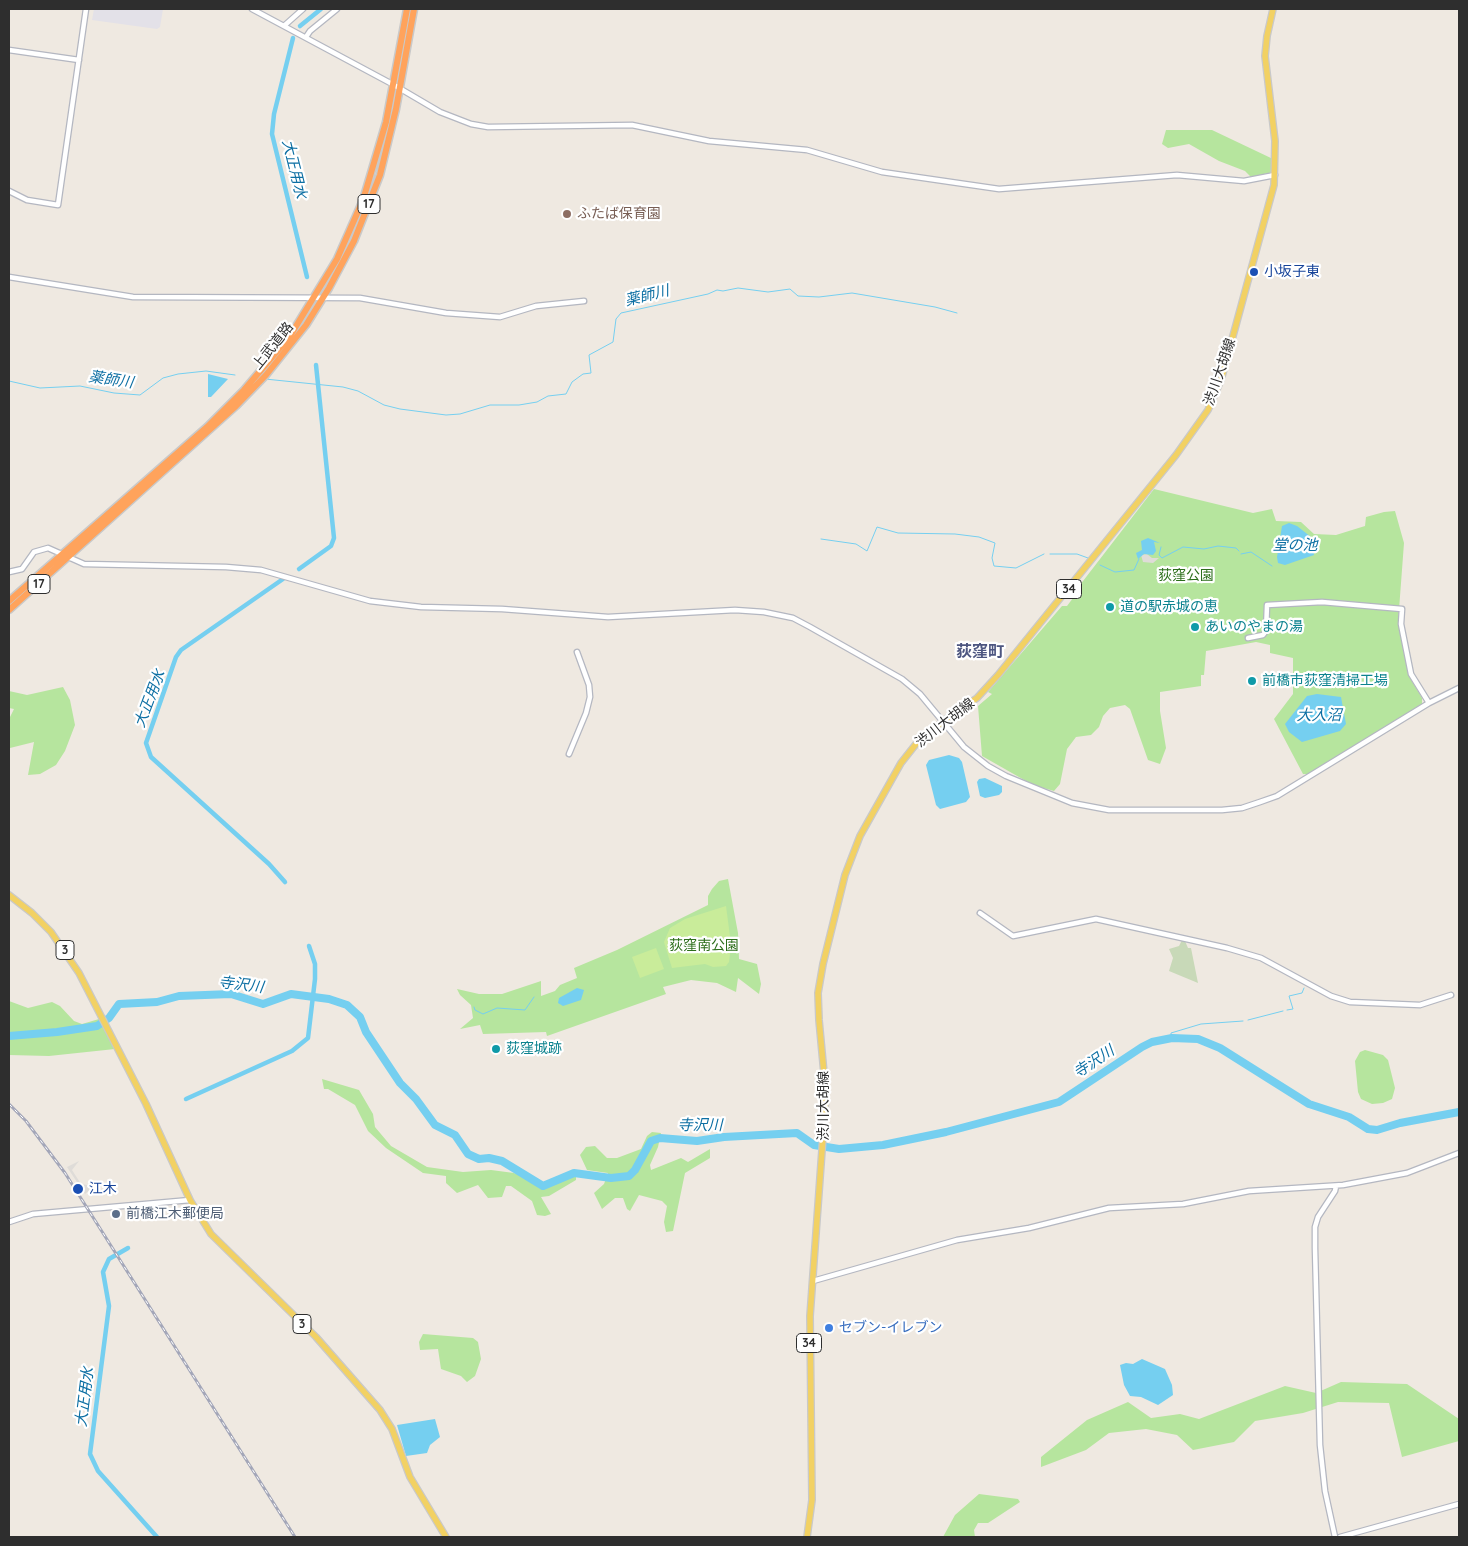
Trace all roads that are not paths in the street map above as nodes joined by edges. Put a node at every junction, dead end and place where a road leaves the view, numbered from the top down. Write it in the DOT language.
graph roads {
  1 [pos="86,9"];
  2 [pos="252,9"];
  3 [pos="303,9"];
  4 [pos="337,9"];
  5 [pos="407,9"];
  6 [pos="414,9"];
  7 [pos="1273,9"];
  8 [pos="285,25"];
  9 [pos="306,37"];
  10 [pos="9,50"];
  11 [pos="79,60"];
  12 [pos="397,87"];
  13 [pos="1275,175"];
  14 [pos="9,191"];
  15 [pos="9,277"];
  16 [pos="323,298"];
  17 [pos="314,299"];
  18 [pos="584,301"];
  19 [pos="251,387"];
  20 [pos="65,556"];
  21 [pos="9,572"];
  22 [pos="12,600"];
  23 [pos="9,611"];
  24 [pos="1248,638"];
  25 [pos="577,652"];
  26 [pos="1459,688"];
  27 [pos="1429,703"];
  28 [pos="942,722"];
  29 [pos="569,754"];
  30 [pos="9,895"];
  31 [pos="980,913"];
  32 [pos="1451,995"];
  33 [pos="1459,1153"];
  34 [pos="1336,1186"];
  35 [pos="190,1200"];
  36 [pos="9,1222"];
  37 [pos="813,1281"];
  38 [pos="1459,1504"];
  39 [pos="446,1537"];
  40 [pos="807,1537"];
  41 [pos="1335,1537"];
  42 [pos="1340,1537"];
  1 -- 11 [label="street"];
  2 -- 8 [label="street"];
  3 -- 8 [label="street"];
  4 -- 9 [label="street"];
  5 -- 12 [label="highway, 上武道路 / 17"];
  6 -- 12 [label="highway, 上武道路 / 17"];
  7 -- 13 [label="main road, 渋川大胡線 / 34"];
  8 -- 9 [label="street"];
  9 -- 12 [label="street"];
  10 -- 11 [label="street"];
  11 -- 14 [label="street"];
  12 -- 13 [label="street"];
  12 -- 16 [label="highway, 上武道路 / 17"];
  12 -- 17 [label="highway, 上武道路 / 17"];
  13 -- 28 [label="main road, 渋川大胡線 / 34"];
  15 -- 17 [label="street"];
  16 -- 17 [label="street"];
  16 -- 18 [label="street"];
  16 -- 19 [label="highway, 上武道路 / 17"];
  17 -- 19 [label="highway, 上武道路 / 17"];
  19 -- 20 [label="highway, 上武道路 / 17"];
  20 -- 21 [label="street"];
  20 -- 22 [label="highway, 上武道路 / 17"];
  20 -- 28 [label="street"];
  22 -- 23 [label="highway, 上武道路 / 17"];
  24 -- 27 [label="street"];
  25 -- 29 [label="street"];
  26 -- 27 [label="street"];
  27 -- 28 [label="street"];
  28 -- 37 [label="main road, 渋川大胡線 / 34"];
  30 -- 35 [label="main road, 3"];
  31 -- 32 [label="street"];
  33 -- 34 [label="street"];
  34 -- 37 [label="street"];
  34 -- 41 [label="street"];
  35 -- 36 [label="street"];
  35 -- 39 [label="main road, 3"];
  37 -- 40 [label="main road, 渋川大胡線 / 34"];
  38 -- 42 [label="street"];
}
